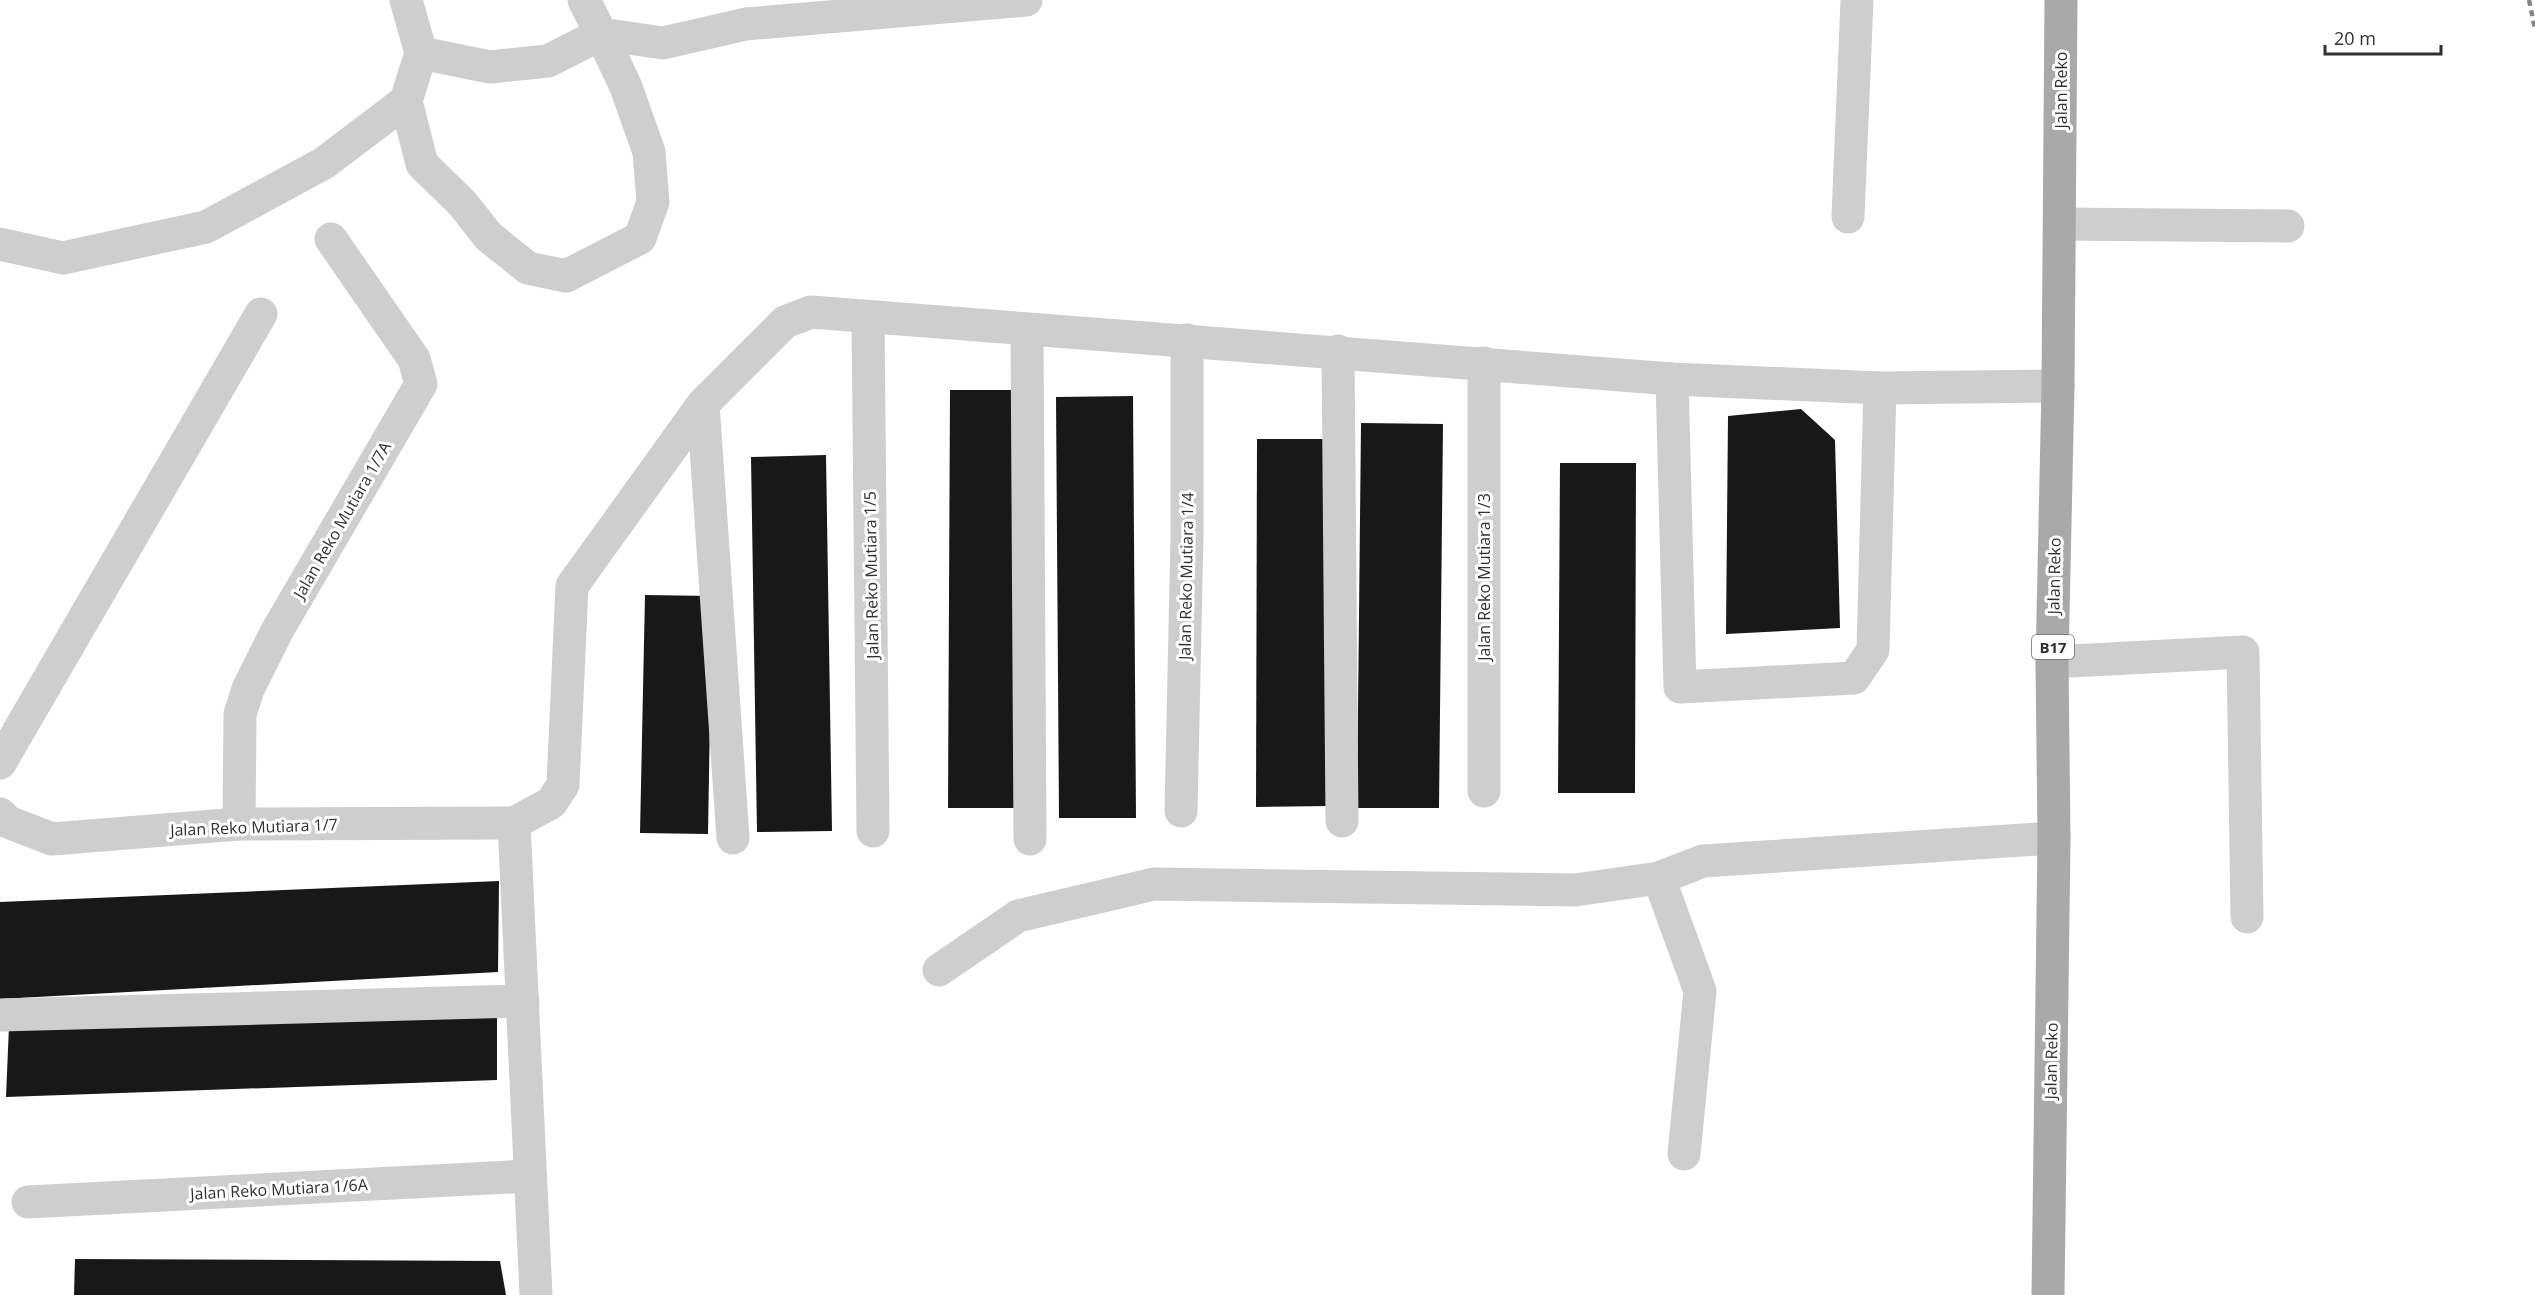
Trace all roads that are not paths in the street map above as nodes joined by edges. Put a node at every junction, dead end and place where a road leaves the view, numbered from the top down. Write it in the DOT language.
graph roads {
  1 [pos="406,0"];
  2 [pos="584,0"];
  3 [pos="1026,0"];
  4 [pos="1857,0"];
  5 [pos="2061,0"];
  6 [pos="601,34"];
  7 [pos="421,53"];
  8 [pos="405,101"];
  9 [pos="1848,217"];
  10 [pos="2060,224"];
  11 [pos="2288,226"];
  12 [pos="331,239"];
  13 [pos="0,244"];
  14 [pos="261,314"];
  15 [pos="868,318"];
  16 [pos="1027,329"];
  17 [pos="1187,340"];
  18 [pos="1338,351"];
  19 [pos="1484,363"];
  20 [pos="1672,379"];
  21 [pos="2058,386"];
  22 [pos="1880,388"];
  23 [pos="703,404"];
  24 [pos="2052,662"];
  25 [pos="0,763"];
  26 [pos="1484,791"];
  27 [pos="1181,812"];
  28 [pos="0,814"];
  29 [pos="1342,821"];
  30 [pos="514,823"];
  31 [pos="238,825"];
  32 [pos="873,831"];
  33 [pos="733,838"];
  34 [pos="2054,838"];
  35 [pos="1030,839"];
  36 [pos="1659,878"];
  37 [pos="2247,916"];
  38 [pos="939,970"];
  39 [pos="523,1001"];
  40 [pos="0,1015"];
  41 [pos="1684,1154"];
  42 [pos="530,1176"];
  43 [pos="28,1202"];
  44 [pos="536,1295"];
  45 [pos="2048,1295"];
  1 -- 7 [label="street"];
  2 -- 6 [label="street"];
  3 -- 6 [label="street"];
  4 -- 9 [label="street"];
  5 -- 10 [label="main road, Jalan Reko / B17"];
  6 -- 7 [label="street"];
  6 -- 8 [label="street"];
  7 -- 8 [label="street"];
  8 -- 13 [label="street"];
  10 -- 11 [label="street"];
  10 -- 21 [label="main road, Jalan Reko / B17"];
  12 -- 31 [label="street, Jalan Reko Mutiara 1/7A"];
  14 -- 25 [label="street"];
  15 -- 16 [label="street"];
  15 -- 23 [label="street"];
  15 -- 32 [label="street, Jalan Reko Mutiara 1/5"];
  16 -- 17 [label="street"];
  16 -- 35 [label="street"];
  17 -- 18 [label="street"];
  17 -- 27 [label="street, Jalan Reko Mutiara 1/4"];
  18 -- 19 [label="street"];
  18 -- 29 [label="street"];
  19 -- 20 [label="street"];
  19 -- 26 [label="street, Jalan Reko Mutiara 1/3"];
  20 -- 22 [label="street"];
  20 -- 22 [label="street"];
  21 -- 22 [label="street"];
  21 -- 24 [label="main road, Jalan Reko / B17"];
  23 -- 30 [label="street"];
  23 -- 33 [label="street"];
  24 -- 34 [label="main road, Jalan Reko / B17"];
  24 -- 37 [label="street"];
  28 -- 31 [label="street, Jalan Reko Mutiara 1/7"];
  30 -- 31 [label="street, Jalan Reko Mutiara 1/7"];
  30 -- 39 [label="street"];
  34 -- 36 [label="street"];
  34 -- 45 [label="main road, Jalan Reko / B17"];
  36 -- 38 [label="street"];
  36 -- 41 [label="street"];
  39 -- 40 [label="street"];
  39 -- 42 [label="street"];
  42 -- 43 [label="street, Jalan Reko Mutiara 1/6A"];
  42 -- 44 [label="street"];
}
